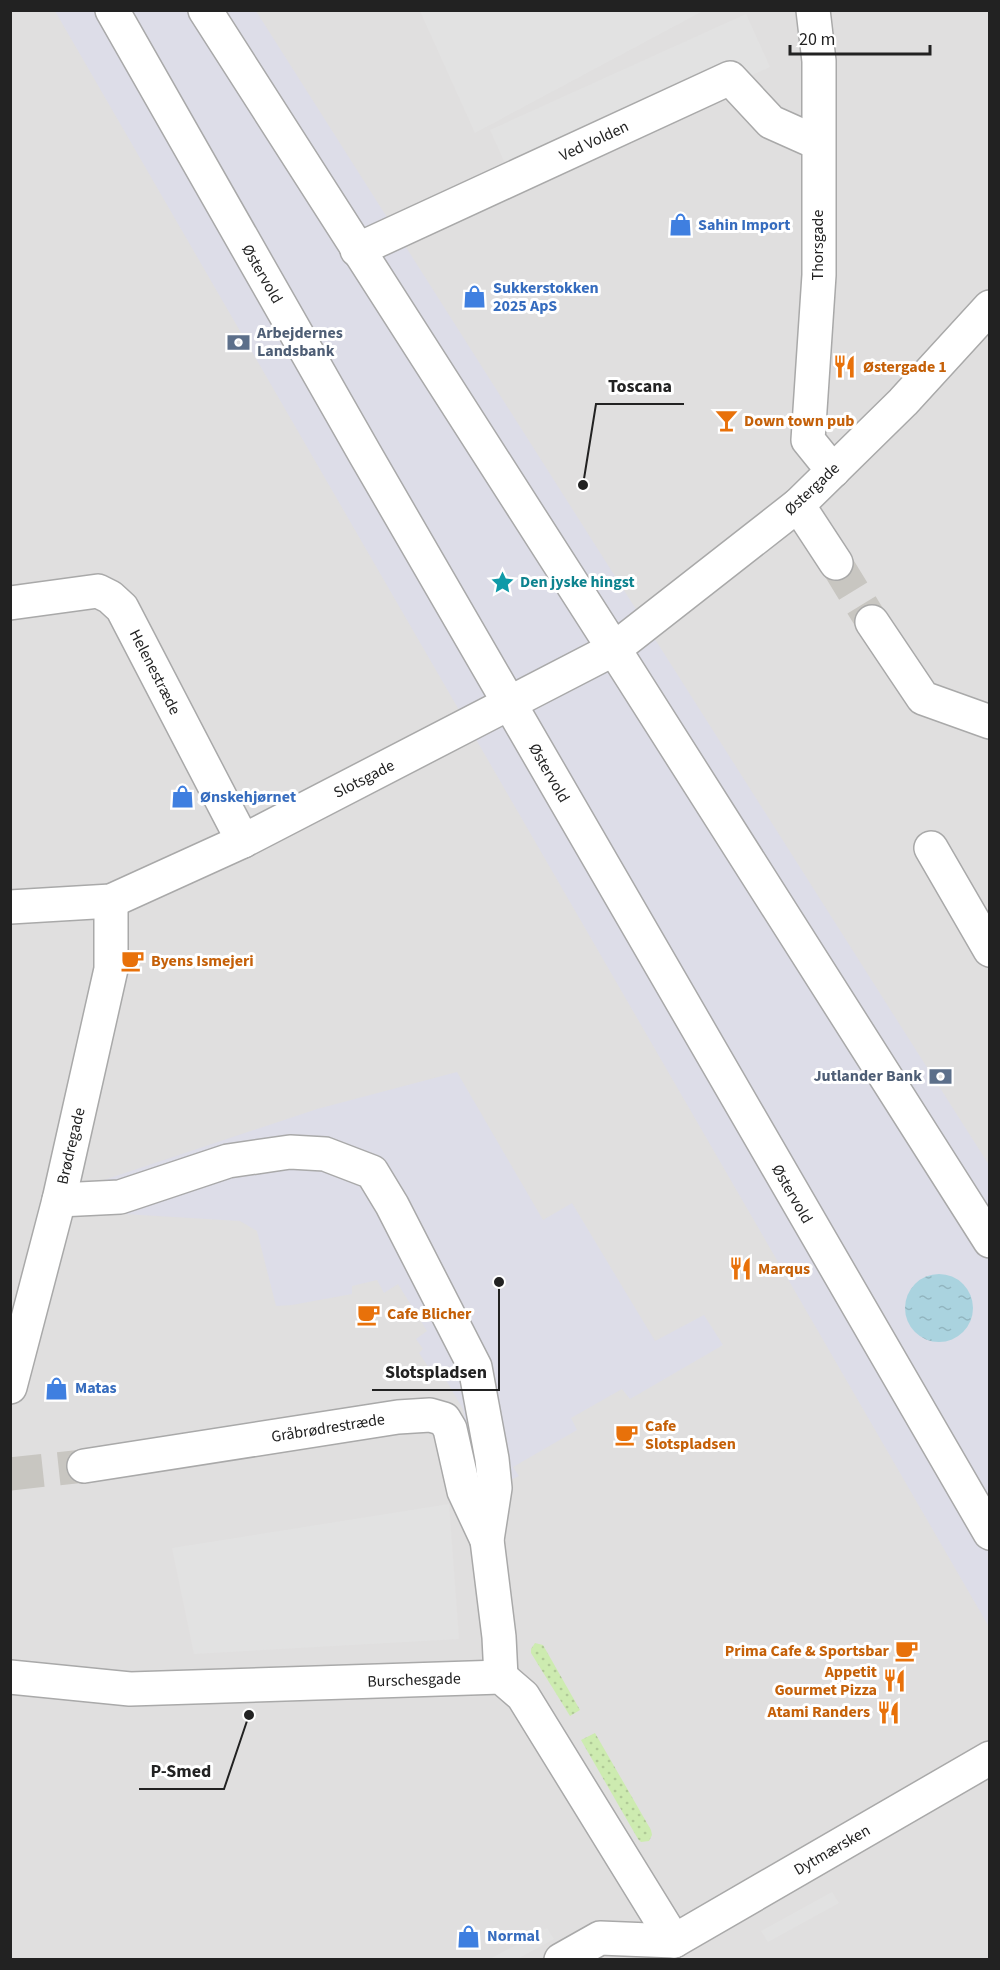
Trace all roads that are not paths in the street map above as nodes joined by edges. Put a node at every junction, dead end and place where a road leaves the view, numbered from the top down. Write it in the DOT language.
graph roads {
  1 [pos="112,10"];
  2 [pos="205,10"];
  3 [pos="813,10"];
  4 [pos="818,143"];
  5 [pos="357,250"];
  6 [pos="990,307"];
  7 [pos="833,471"];
  8 [pos="798,505"];
  9 [pos="836,563"];
  10 [pos="10,603"];
  11 [pos="873,622"];
  12 [pos="614,649"];
  13 [pos="509,703"];
  14 [pos="990,722"];
  15 [pos="243,841"];
  16 [pos="931,848"];
  17 [pos="111,901"];
  18 [pos="10,907"];
  19 [pos="990,950"];
  20 [pos="59,1200"];
  21 [pos="990,1241"];
  22 [pos="10,1387"];
  23 [pos="84,1466"];
  24 [pos="990,1533"];
  25 [pos="487,1540"];
  26 [pos="10,1677"];
  27 [pos="501,1677"];
  28 [pos="990,1758"];
  29 [pos="669,1950"];
  30 [pos="561,1959"];
  1 -- 13 [label="street, Østervold"];
  2 -- 5 [label="street"];
  3 -- 4 [label="street, Thorsgade"];
  4 -- 5 [label="street, Ved Volden"];
  4 -- 7 [label="street, Thorsgade"];
  5 -- 12 [label="street"];
  6 -- 7 [label="street, Østergade"];
  7 -- 8 [label="street, Østergade"];
  8 -- 9 [label="street"];
  8 -- 12 [label="street, Østergade"];
  10 -- 15 [label="street, Helenestræde"];
  11 -- 14 [label="street"];
  12 -- 13 [label="street, Slotsgade"];
  12 -- 21 [label="street"];
  13 -- 15 [label="street, Slotsgade"];
  13 -- 24 [label="street, Østervold"];
  15 -- 17 [label="street, Slotsgade"];
  16 -- 19 [label="street"];
  17 -- 18 [label="street"];
  17 -- 20 [label="street, Brødregade"];
  20 -- 22 [label="street, Brødregade"];
  20 -- 25 [label="street"];
  23 -- 25 [label="street, Gråbrødrestræde"];
  25 -- 27 [label="street"];
  26 -- 27 [label="street, Burschesgade"];
  27 -- 29 [label="street"];
  28 -- 29 [label="street, Dytmærsken"];
  29 -- 30 [label="street"];
}
